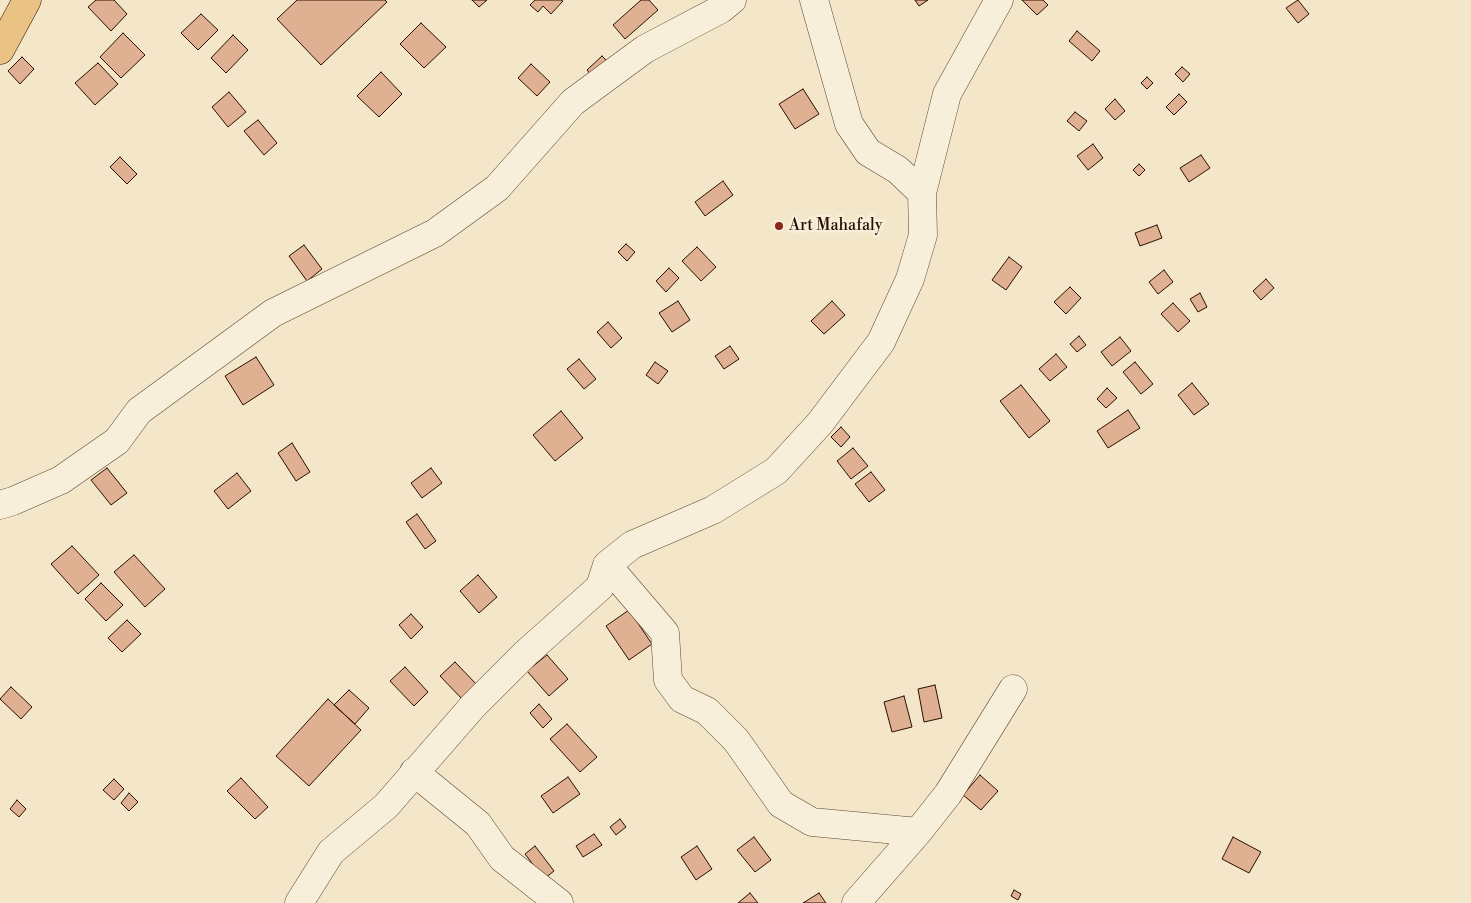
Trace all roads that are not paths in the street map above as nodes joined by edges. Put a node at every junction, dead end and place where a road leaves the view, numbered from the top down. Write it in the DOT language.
graph roads {
  1 [pos="27,0"];
  2 [pos="732,0"];
  3 [pos="814,0"];
  4 [pos="999,0"];
  5 [pos="0,50"];
  6 [pos="922,193"];
  7 [pos="0,505"];
  8 [pos="608,565"];
  9 [pos="1013,689"];
  10 [pos="414,772"];
  11 [pos="918,832"];
  12 [pos="299,903"];
  13 [pos="559,903"];
  14 [pos="856,903"];
  1 -- 5 [label="main road"];
  2 -- 7 [label="street"];
  3 -- 6 [label="street"];
  4 -- 6 [label="street"];
  6 -- 8 [label="street"];
  8 -- 10 [label="street"];
  8 -- 11 [label="street"];
  9 -- 11 [label="street"];
  10 -- 12 [label="street"];
  10 -- 13 [label="street"];
  11 -- 14 [label="street"];
}
